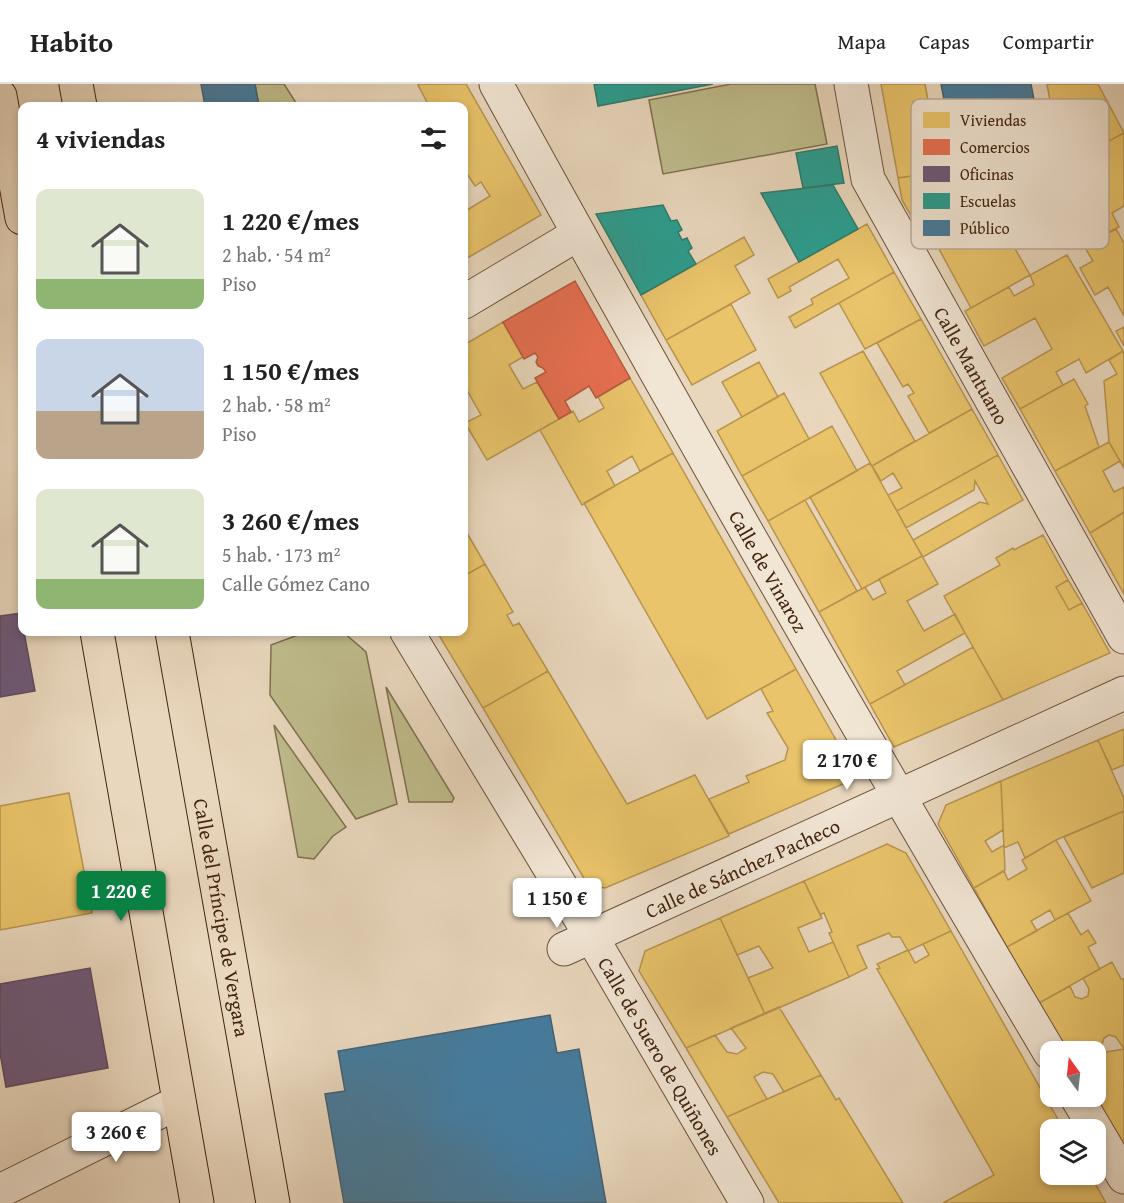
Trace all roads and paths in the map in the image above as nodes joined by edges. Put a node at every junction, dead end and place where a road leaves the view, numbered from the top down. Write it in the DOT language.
graph roads {
  1 [pos="76,84"];
  2 [pos="496,84"];
  3 [pos="851,84"];
  4 [pos="0,96"];
  5 [pos="79,102"];
  6 [pos="18,196"];
  7 [pos="578,234"];
  8 [pos="468,300"];
  9 [pos="98,636"];
  10 [pos="173,636"];
  11 [pos="409,636"];
  12 [pos="1124,637"];
  13 [pos="1124,693"];
  14 [pos="897,796"];
  15 [pos="583,952"];
  16 [pos="1043,1041"];
  17 [pos="179,1102"];
  18 [pos="1083,1107"];
  19 [pos="0,1162"];
  20 [pos="30,1176"];
  21 [pos="1124,1177"];
  22 [pos="0,1191"];
  23 [pos="739,1200"];
  24 [pos="197,1203"];
  25 [pos="273,1203"];
  1 -- 5 [label="main road"];
  2 -- 7 [label="street, Calle de Vinaroz"];
  3 -- 12 [label="street, Calle Mantuano"];
  4 -- 6 [label="main road"];
  7 -- 8 [label="street"];
  7 -- 14 [label="street, Calle de Vinaroz"];
  9 -- 17 [label="main road"];
  10 -- 25 [label="main road, Calle del Príncipe de Vergara"];
  11 -- 15 [label="street, Calle de Suero de Quiñones"];
  13 -- 14 [label="street, Calle de Sánchez Pacheco"];
  14 -- 15 [label="street, Calle de Sánchez Pacheco"];
  14 -- 16 [label="street, Calle de Vinaroz"];
  15 -- 23 [label="street, Calle de Suero de Quiñones"];
  17 -- 20 [label="street"];
  17 -- 24 [label="main road"];
  18 -- 21 [label="street"];
  19 -- 20 [label="street"];
  20 -- 22 [label="street"];
}
